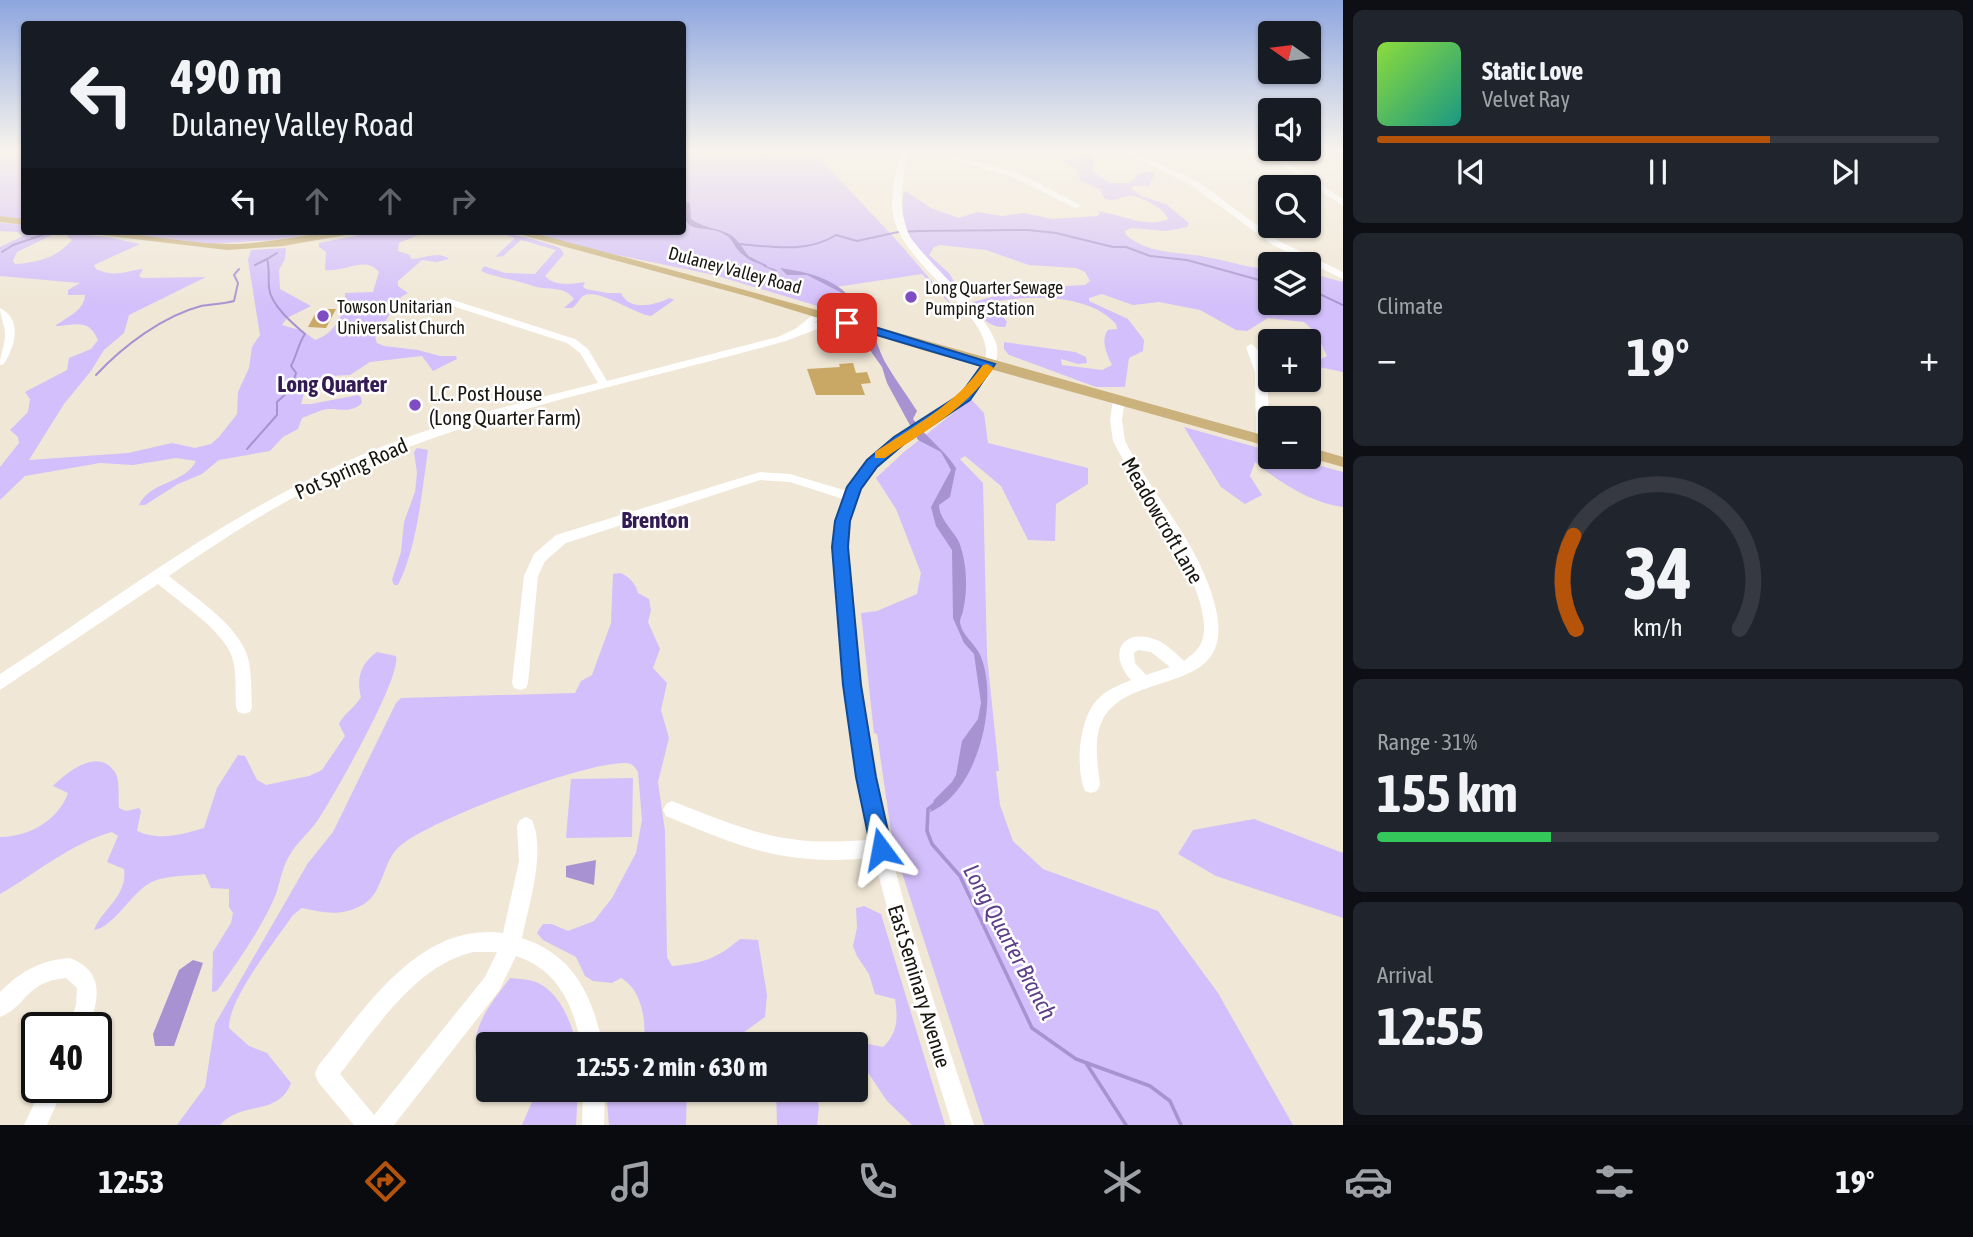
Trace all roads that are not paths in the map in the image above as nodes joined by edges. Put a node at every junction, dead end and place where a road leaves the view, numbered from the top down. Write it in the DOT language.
graph roads {
  1 [pos="896,202"];
  2 [pos="1071,202"];
  3 [pos="1221,202"];
  4 [pos="1078,206"];
  5 [pos="0,219"];
  6 [pos="21,222"];
  7 [pos="126,235"];
  8 [pos="329,235"];
  9 [pos="528,235"];
  10 [pos="1343,276"];
  11 [pos="444,300"];
  12 [pos="0,311"];
  13 [pos="819,313"];
  14 [pos="853,324"];
  15 [pos="799,331"];
  16 [pos="1251,347"];
  17 [pos="0,362"];
  18 [pos="989,364"];
  19 [pos="605,386"];
  20 [pos="1119,400"];
  21 [pos="1263,406"];
  22 [pos="1258,439"];
  23 [pos="1321,456"];
  24 [pos="1343,462"];
  25 [pos="850,496"];
  26 [pos="160,577"];
  27 [pos="1183,669"];
  28 [pos="0,683"];
  29 [pos="520,683"];
  30 [pos="1143,683"];
  31 [pos="244,707"];
  32 [pos="1091,785"];
  33 [pos="672,810"];
  34 [pos="526,826"];
  35 [pos="881,849"];
  36 [pos="511,944"];
  37 [pos="0,1007"];
  38 [pos="84,1012"];
  39 [pos="589,1032"];
  40 [pos="594,1102"];
  41 [pos="45,1103"];
  42 [pos="35,1125"];
  43 [pos="368,1125"];
  44 [pos="380,1125"];
  45 [pos="593,1125"];
  46 [pos="963,1125"];
  1 -- 18 [label="street"];
  2 -- 4 [label="street"];
  3 -- 10 [label="street"];
  5 -- 6 [label="main road"];
  7 -- 8 [label="main road"];
  9 -- 13 [label="main road, Dulaney Valley Road"];
  11 -- 19 [label="street"];
  12 -- 17 [label="street"];
  13 -- 14 [label="main road, Dulaney Valley Road"];
  13 -- 15 [label="street, Pot Spring Road"];
  14 -- 15 [label="street"];
  14 -- 18 [label="main road, Dulaney Valley Road"];
  15 -- 19 [label="street, Pot Spring Road"];
  16 -- 21 [label="street"];
  18 -- 20 [label="main road, Dulaney Valley Road"];
  18 -- 25 [label="street, East Seminary Avenue"];
  19 -- 26 [label="street, Pot Spring Road"];
  20 -- 22 [label="main road, Dulaney Valley Road"];
  20 -- 27 [label="street, Meadowcroft Lane"];
  23 -- 24 [label="main road"];
  25 -- 29 [label="street"];
  25 -- 35 [label="street, East Seminary Avenue"];
  26 -- 28 [label="street, Pot Spring Road"];
  26 -- 31 [label="street"];
  27 -- 30 [label="street, Meadowcroft Lane"];
  27 -- 30 [label="street"];
  30 -- 32 [label="street, Meadowcroft Lane"];
  33 -- 35 [label="street"];
  34 -- 36 [label="street"];
  35 -- 46 [label="street, East Seminary Avenue"];
  36 -- 39 [label="street"];
  36 -- 43 [label="street"];
  36 -- 44 [label="street"];
  37 -- 38 [label="street"];
  40 -- 45 [label="street"];
  41 -- 42 [label="street"];
}
